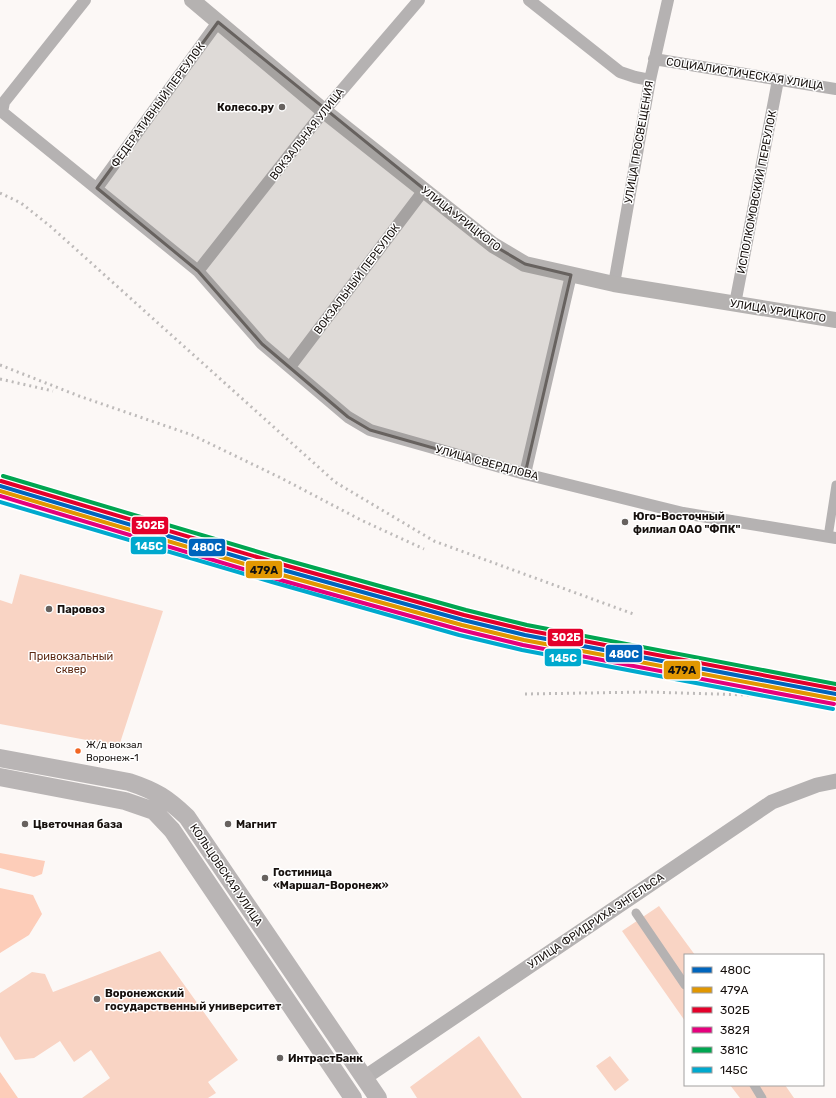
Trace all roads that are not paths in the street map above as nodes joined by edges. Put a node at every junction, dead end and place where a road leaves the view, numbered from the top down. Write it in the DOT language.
graph roads {
  1 [pos="85,0"];
  2 [pos="192,0"];
  3 [pos="418,0"];
  4 [pos="529,0"];
  5 [pos="668,0"];
  6 [pos="218,22"];
  7 [pos="654,59"];
  8 [pos="650,80"];
  9 [pos="778,80"];
  10 [pos="836,89"];
  11 [pos="324,111"];
  12 [pos="97,188"];
  13 [pos="424,190"];
  14 [pos="198,271"];
  15 [pos="572,275"];
  16 [pos="614,284"];
  17 [pos="735,304"];
  18 [pos="836,320"];
  19 [pos="290,367"];
  20 [pos="525,474"];
  21 [pos="836,485"];
  22 [pos="832,538"];
  23 [pos="0,758"];
  24 [pos="0,777"];
  25 [pos="836,781"];
  26 [pos="636,913"];
  27 [pos="684,984"];
  28 [pos="364,1078"];
  29 [pos="755,1086"];
  30 [pos="348,1096"];
  31 [pos="378,1098"];
  32 [pos="762,1098"];
  1 -- 12 [label="street, УЛИЦА СВЕРДЛОВА"];
  2 -- 6 [label="main road, УЛИЦА УРИЦКОГО"];
  3 -- 11 [label="street, ВОКЗАЛЬНАЯ УЛИЦА"];
  4 -- 8 [label="street"];
  5 -- 7 [label="street, УЛИЦА ПРОСВЕЩЕНИЯ"];
  6 -- 11 [label="main road, УЛИЦА УРИЦКОГО"];
  6 -- 12 [label="street, ФЕДЕРАТИВНЫЙ ПЕРЕУЛОК"];
  7 -- 8 [label="street, УЛИЦА ПРОСВЕЩЕНИЯ"];
  7 -- 9 [label="street, СОЦИАЛИСТИЧЕСКАЯ УЛИЦА"];
  8 -- 16 [label="street, УЛИЦА ПРОСВЕЩЕНИЯ"];
  9 -- 10 [label="street, СОЦИАЛИСТИЧЕСКАЯ УЛИЦА"];
  9 -- 17 [label="street, ИСПОЛКОМОВСКИЙ ПЕРЕУЛОК"];
  11 -- 13 [label="main road, УЛИЦА УРИЦКОГО"];
  11 -- 14 [label="street, ВОКЗАЛЬНАЯ УЛИЦА"];
  12 -- 14 [label="street, УЛИЦА СВЕРДЛОВА"];
  13 -- 15 [label="main road, УЛИЦА УРИЦКОГО"];
  13 -- 19 [label="street, ВОКЗАЛЬНЫЙ ПЕРЕУЛОК"];
  14 -- 19 [label="street, УЛИЦА СВЕРДЛОВА"];
  15 -- 16 [label="main road, УЛИЦА УРИЦКОГО"];
  15 -- 20 [label="street"];
  16 -- 17 [label="main road, УЛИЦА УРИЦКОГО"];
  17 -- 18 [label="main road, УЛИЦА УРИЦКОГО"];
  19 -- 20 [label="street, УЛИЦА СВЕРДЛОВА"];
  20 -- 22 [label="street, УЛИЦА СВЕРДЛОВА"];
  21 -- 22 [label="street"];
  23 -- 28 [label="main road, КОЛЬЦОВСКАЯ УЛИЦА"];
  24 -- 30 [label="main road, КОЛЬЦОВСКАЯ УЛИЦА"];
  25 -- 28 [label="street, УЛИЦА ФРИДРИХА ЭНГЕЛЬСА"];
  26 -- 27 [label="street"];
  28 -- 30 [label="main road"];
  28 -- 31 [label="main road, КОЛЬЦОВСКАЯ УЛИЦА"];
  29 -- 32 [label="street"];
}
